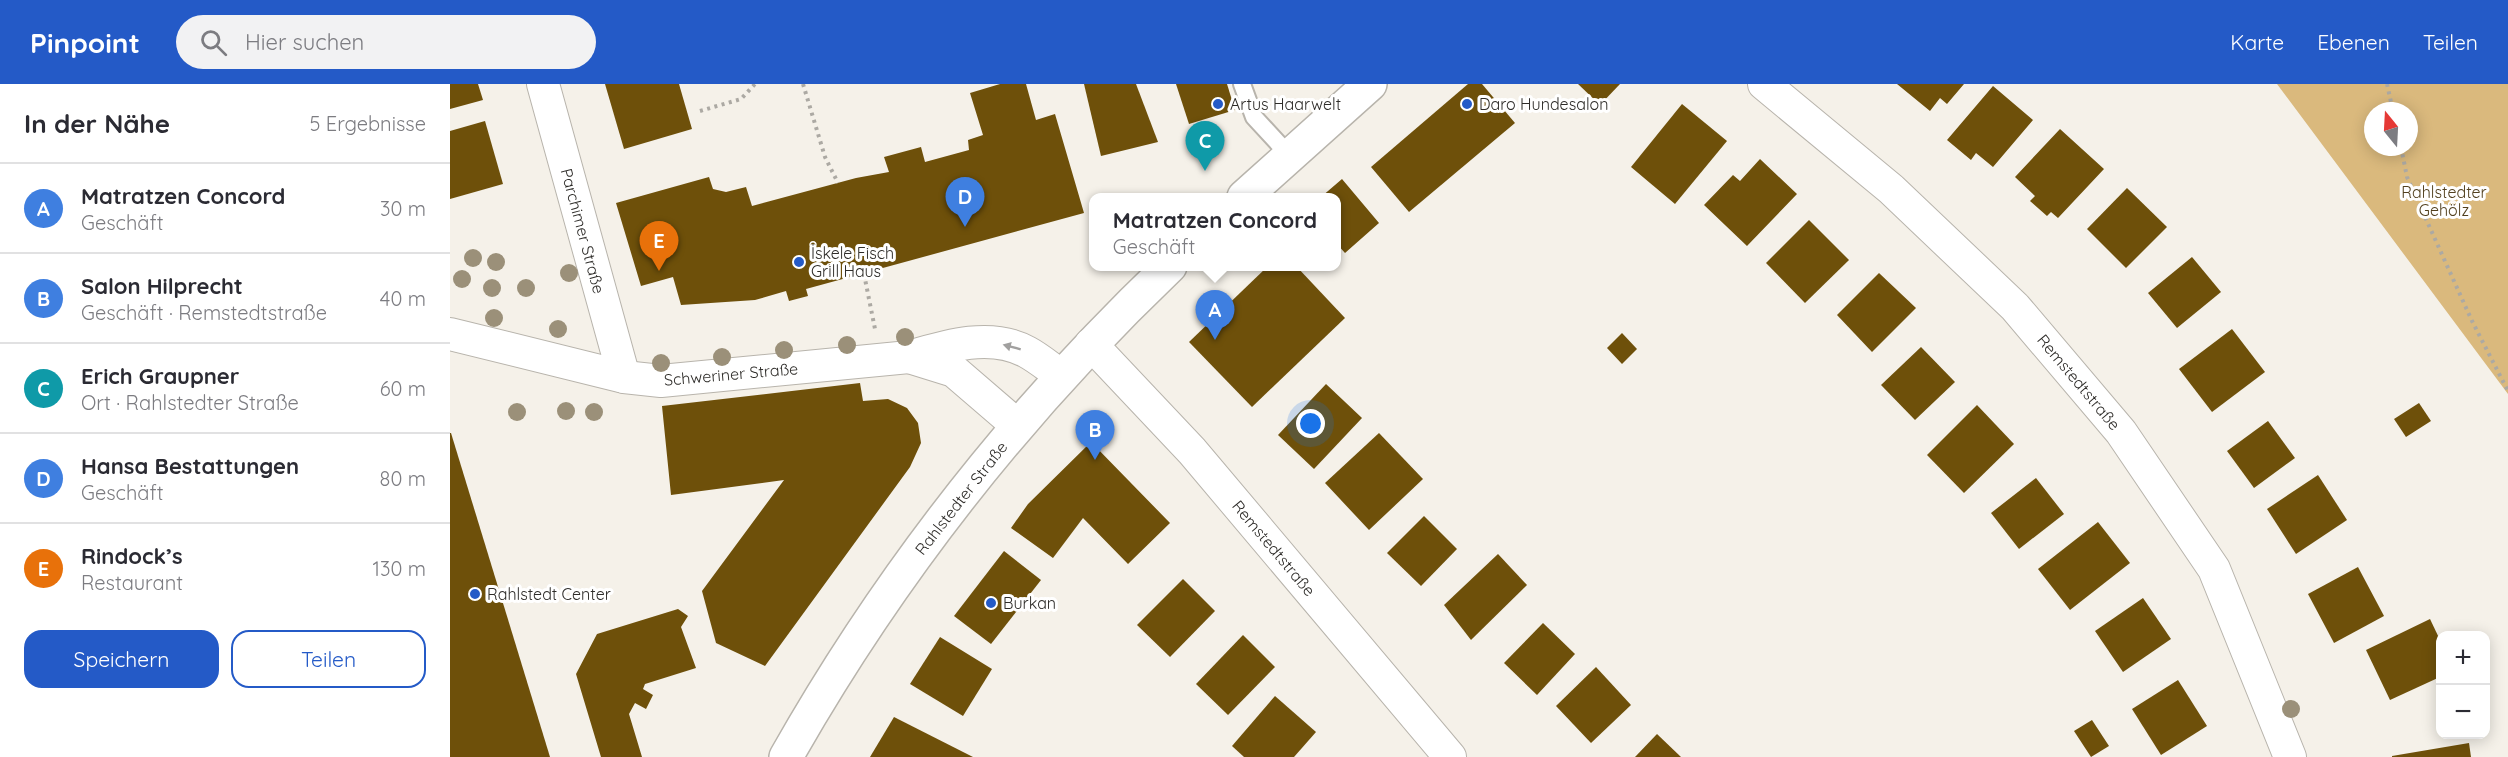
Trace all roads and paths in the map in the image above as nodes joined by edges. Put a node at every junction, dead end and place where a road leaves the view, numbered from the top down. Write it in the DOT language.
graph roads {
  1 [pos="543,84"];
  2 [pos="756,84"];
  3 [pos="803,84"];
  4 [pos="1242,84"];
  5 [pos="1370,84"];
  6 [pos="1764,84"];
  7 [pos="2387,84"];
  8 [pos="2391,102"];
  9 [pos="700,111"];
  10 [pos="1289,155"];
  11 [pos="2403,156"];
  12 [pos="838,183"];
  13 [pos="1249,193"];
  14 [pos="1166,271"];
  15 [pos="864,274"];
  16 [pos="450,334"];
  17 [pos="1091,344"];
  18 [pos="895,359"];
  19 [pos="1062,376"];
  20 [pos="624,377"];
  21 [pos="2508,391"];
  22 [pos="1018,426"];
  23 [pos="786,757"];
  24 [pos="1450,757"];
  25 [pos="2290,757"];
  1 -- 20 [label="street, Parchimer Straße"];
  2 -- 9 [label="path"];
  3 -- 12 [label="path"];
  4 -- 10 [label="lane"];
  5 -- 10 [label="main road"];
  6 -- 25 [label="street, Remstedtstraße"];
  7 -- 8 [label="path"];
  10 -- 13 [label="main road"];
  11 -- 21 [label="path"];
  14 -- 17 [label="main road, Rahlstedter Straße"];
  15 -- 18 [label="path"];
  16 -- 20 [label="street, Schweriner Straße"];
  17 -- 19 [label="main road, Rahlstedter Straße"];
  17 -- 24 [label="street, Remstedtstraße"];
  19 -- 18 [label="street, Schweriner Straße, one-way"];
  18 -- 20 [label="street, Schweriner Straße"];
  18 -- 22 [label="street, Schweriner Straße"];
  19 -- 22 [label="main road, Rahlstedter Straße"];
  22 -- 23 [label="main road, Rahlstedter Straße"];
}
